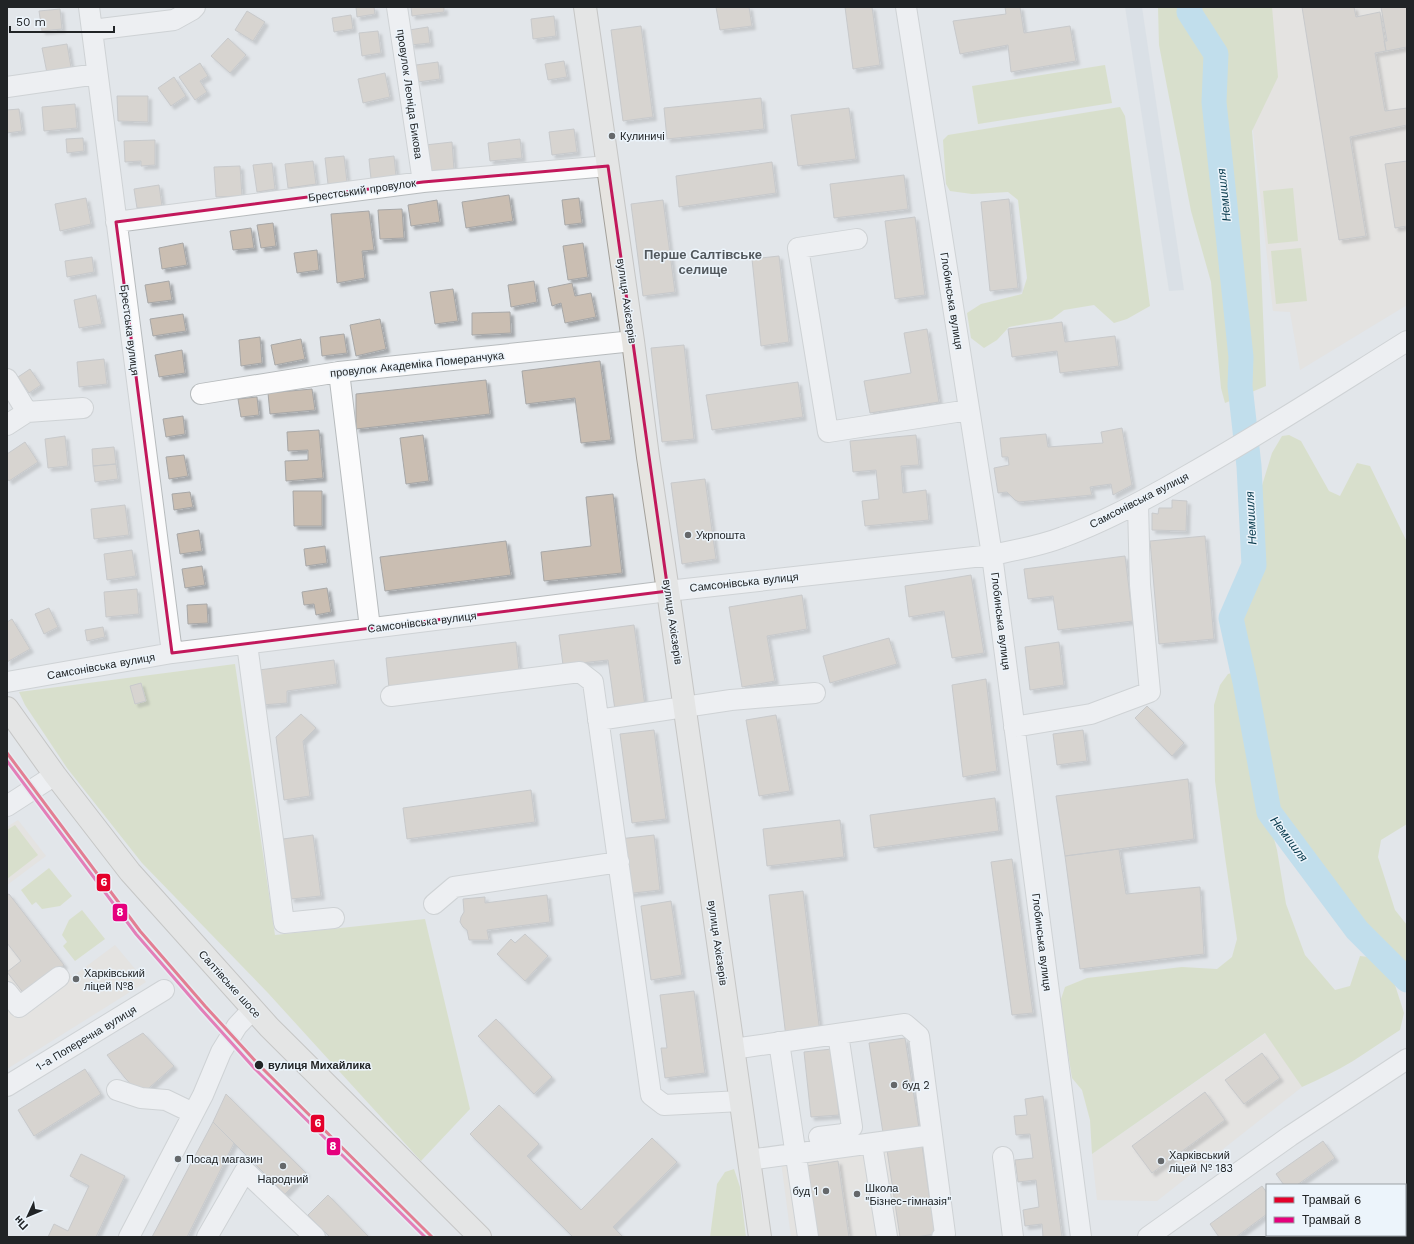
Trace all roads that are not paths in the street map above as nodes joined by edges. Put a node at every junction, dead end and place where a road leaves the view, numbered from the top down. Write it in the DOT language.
graph roads {
  1 [pos="89,7"];
  2 [pos="195,7"];
  3 [pos="397,7"];
  4 [pos="585,7"];
  5 [pos="906,7"];
  6 [pos="92,30"];
  7 [pos="97,74"];
  8 [pos="7,87"];
  9 [pos="608,166"];
  10 [pos="423,182"];
  11 [pos="116,222"];
  12 [pos="857,239"];
  13 [pos="633,341"];
  14 [pos="1407,341"];
  15 [pos="339,372"];
  16 [pos="7,379"];
  17 [pos="201,394"];
  18 [pos="83,408"];
  19 [pos="969,410"];
  20 [pos="27,412"];
  21 [pos="7,426"];
  22 [pos="1138,504"];
  23 [pos="992,555"];
  24 [pos="668,591"];
  25 [pos="370,628"];
  26 [pos="247,644"];
  27 [pos="172,653"];
  28 [pos="7,682"];
  29 [pos="815,693"];
  30 [pos="392,696"];
  31 [pos="685,706"];
  32 [pos="7,708"];
  33 [pos="598,720"];
  34 [pos="1014,727"];
  35 [pos="55,775"];
  36 [pos="7,806"];
  37 [pos="619,862"];
  38 [pos="434,904"];
  39 [pos="334,918"];
  40 [pos="59,977"];
  41 [pos="164,990"];
  42 [pos="7,992"];
  43 [pos="253,1009"];
  44 [pos="838,1034"];
  45 [pos="779,1042"];
  46 [pos="733,1049"];
  47 [pos="1407,1059"];
  48 [pos="7,1086"];
  49 [pos="117,1090"];
  50 [pos="741,1101"];
  51 [pos="193,1113"];
  52 [pos="932,1136"];
  53 [pos="794,1140"];
  54 [pos="845,1141"];
  55 [pos="872,1144"];
  56 [pos="1003,1157"];
  57 [pos="749,1160"];
  58 [pos="129,1237"];
  59 [pos="207,1237"];
  60 [pos="314,1237"];
  61 [pos="480,1237"];
  62 [pos="760,1237"];
  63 [pos="808,1237"];
  64 [pos="887,1237"];
  65 [pos="942,1237"];
  66 [pos="1013,1237"];
  67 [pos="1081,1237"];
  68 [pos="1148,1237"];
  1 -- 6 [label="street, Брестська вулиця"];
  2 -- 6 [label="street"];
  3 -- 10 [label="street, провулок Леоніда Бикова"];
  4 -- 9 [label="main road, вулиця Ахієзерів"];
  5 -- 19 [label="street, Глобинська вулиця"];
  6 -- 7 [label="street, Брестська вулиця"];
  7 -- 8 [label="street"];
  7 -- 11 [label="street, Брестська вулиця"];
  9 -- 10 [label="street, Брестський провулок"];
  9 -- 13 [label="main road, вулиця Ахієзерів"];
  10 -- 11 [label="street, Брестський провулок"];
  11 -- 27 [label="street, Брестська вулиця"];
  12 -- 19 [label="street"];
  13 -- 15 [label="street, провулок Академіка Померанчука"];
  13 -- 24 [label="main road, вулиця Ахієзерів"];
  14 -- 22 [label="street, Самсонівська вулиця"];
  15 -- 17 [label="street, провулок Академіка Померанчука"];
  15 -- 25 [label="street"];
  16 -- 20 [label="street"];
  18 -- 20 [label="street"];
  19 -- 23 [label="street, Глобинська вулиця"];
  20 -- 21 [label="street"];
  22 -- 23 [label="street, Самсонівська вулиця"];
  22 -- 34 [label="street"];
  23 -- 24 [label="street, Самсонівська вулиця"];
  23 -- 34 [label="street, Глобинська вулиця"];
  24 -- 25 [label="street, Самсонівська вулиця"];
  24 -- 31 [label="main road, вулиця Ахієзерів"];
  25 -- 26 [label="street, Самсонівська вулиця"];
  26 -- 27 [label="street, Самсонівська вулиця"];
  26 -- 39 [label="street"];
  27 -- 28 [label="street, Самсонівська вулиця"];
  29 -- 31 [label="street"];
  30 -- 33 [label="street"];
  31 -- 33 [label="street"];
  31 -- 46 [label="main road, вулиця Ахієзерів"];
  32 -- 35 [label="main road, Салтівське шосе"];
  33 -- 37 [label="street"];
  34 -- 67 [label="street, Глобинська вулиця"];
  35 -- 36 [label="street"];
  35 -- 43 [label="main road, Салтівське шосе"];
  37 -- 38 [label="street"];
  37 -- 50 [label="street"];
  40 -- 42 [label="street"];
  41 -- 48 [label="street, 1-а Поперечна вулиця"];
  43 -- 51 [label="street"];
  43 -- 61 [label="main road, Салтівське шосе"];
  44 -- 45 [label="street"];
  44 -- 52 [label="street"];
  44 -- 54 [label="street"];
  45 -- 46 [label="street"];
  45 -- 53 [label="street"];
  46 -- 50 [label="main road, вулиця Ахієзерів"];
  47 -- 68 [label="street"];
  49 -- 51 [label="street"];
  50 -- 57 [label="main road, вулиця Ахієзерів"];
  51 -- 58 [label="street"];
  52 -- 55 [label="street"];
  52 -- 65 [label="street"];
  53 -- 54 [label="street"];
  53 -- 63 [label="street"];
  54 -- 55 [label="street"];
  54 -- 57 [label="street"];
  55 -- 64 [label="street"];
  56 -- 66 [label="street"];
  57 -- 62 [label="main road, вулиця Ахієзерів"];
  59 -- 60 [label="street"];
}
